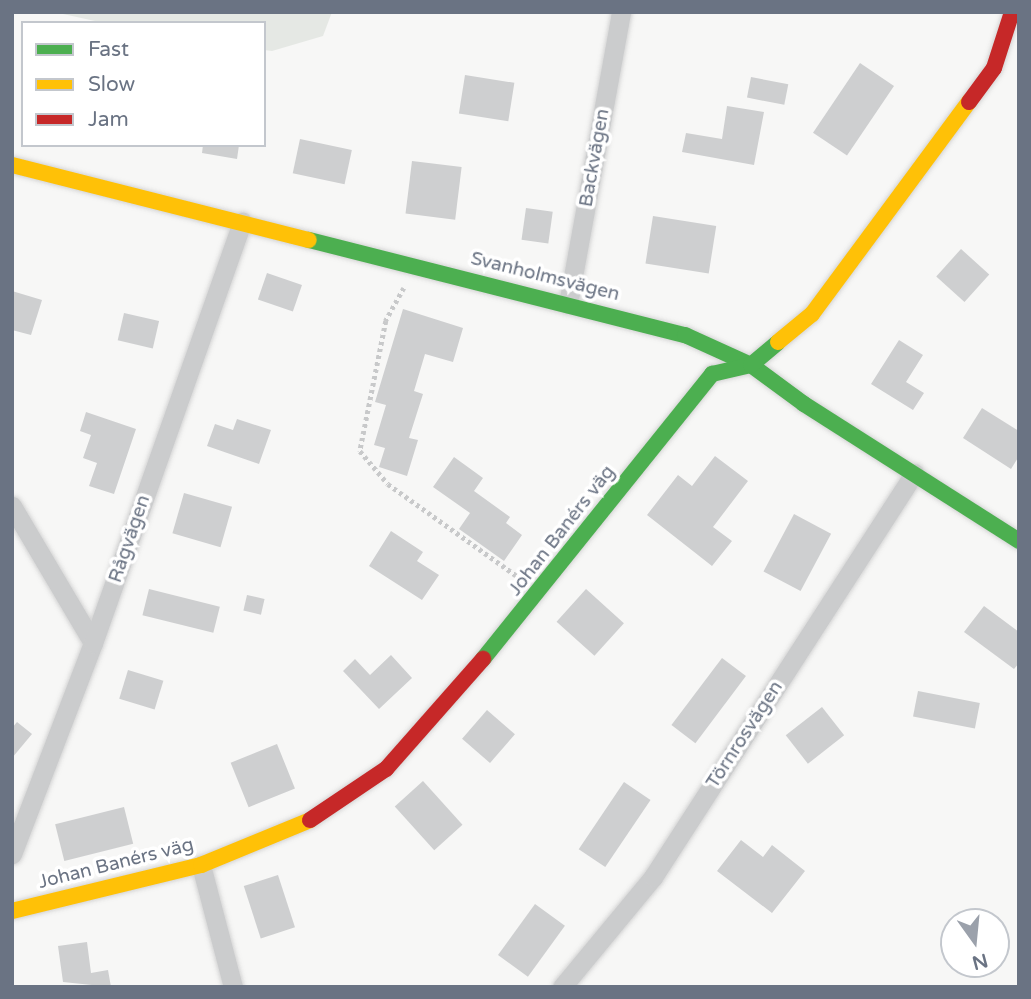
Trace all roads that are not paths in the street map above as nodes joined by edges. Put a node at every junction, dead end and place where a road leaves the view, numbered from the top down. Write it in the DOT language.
graph roads {
  1 [pos="621,12"];
  2 [pos="1012,12"];
  3 [pos="12,165"];
  4 [pos="242,222"];
  5 [pos="568,304"];
  6 [pos="751,365"];
  7 [pos="914,473"];
  8 [pos="12,506"];
  9 [pos="1019,541"];
  10 [pos="93,643"];
  11 [pos="19,814"];
  12 [pos="12,854"];
  13 [pos="201,865"];
  14 [pos="12,911"];
  15 [pos="233,987"];
  16 [pos="562,987"];
  1 -- 5 [label="street, Backvägen"];
  2 -- 6 [label="street, Johan Banérs väg"];
  3 -- 4 [label="street, Svanholmsvägen"];
  4 -- 5 [label="street, Svanholmsvägen"];
  4 -- 10 [label="street, Rågvägen"];
  5 -- 6 [label="street, Svanholmsvägen"];
  6 -- 7 [label="street, Svanholmsvägen"];
  6 -- 13 [label="street, Johan Banérs väg"];
  7 -- 9 [label="street, Svanholmsvägen"];
  7 -- 16 [label="street, Törnrosvägen"];
  8 -- 10 [label="street"];
  10 -- 11 [label="street, Rågvägen"];
  11 -- 12 [label="street, Rågvägen"];
  13 -- 14 [label="street, Johan Banérs väg"];
  13 -- 15 [label="street"];
}
